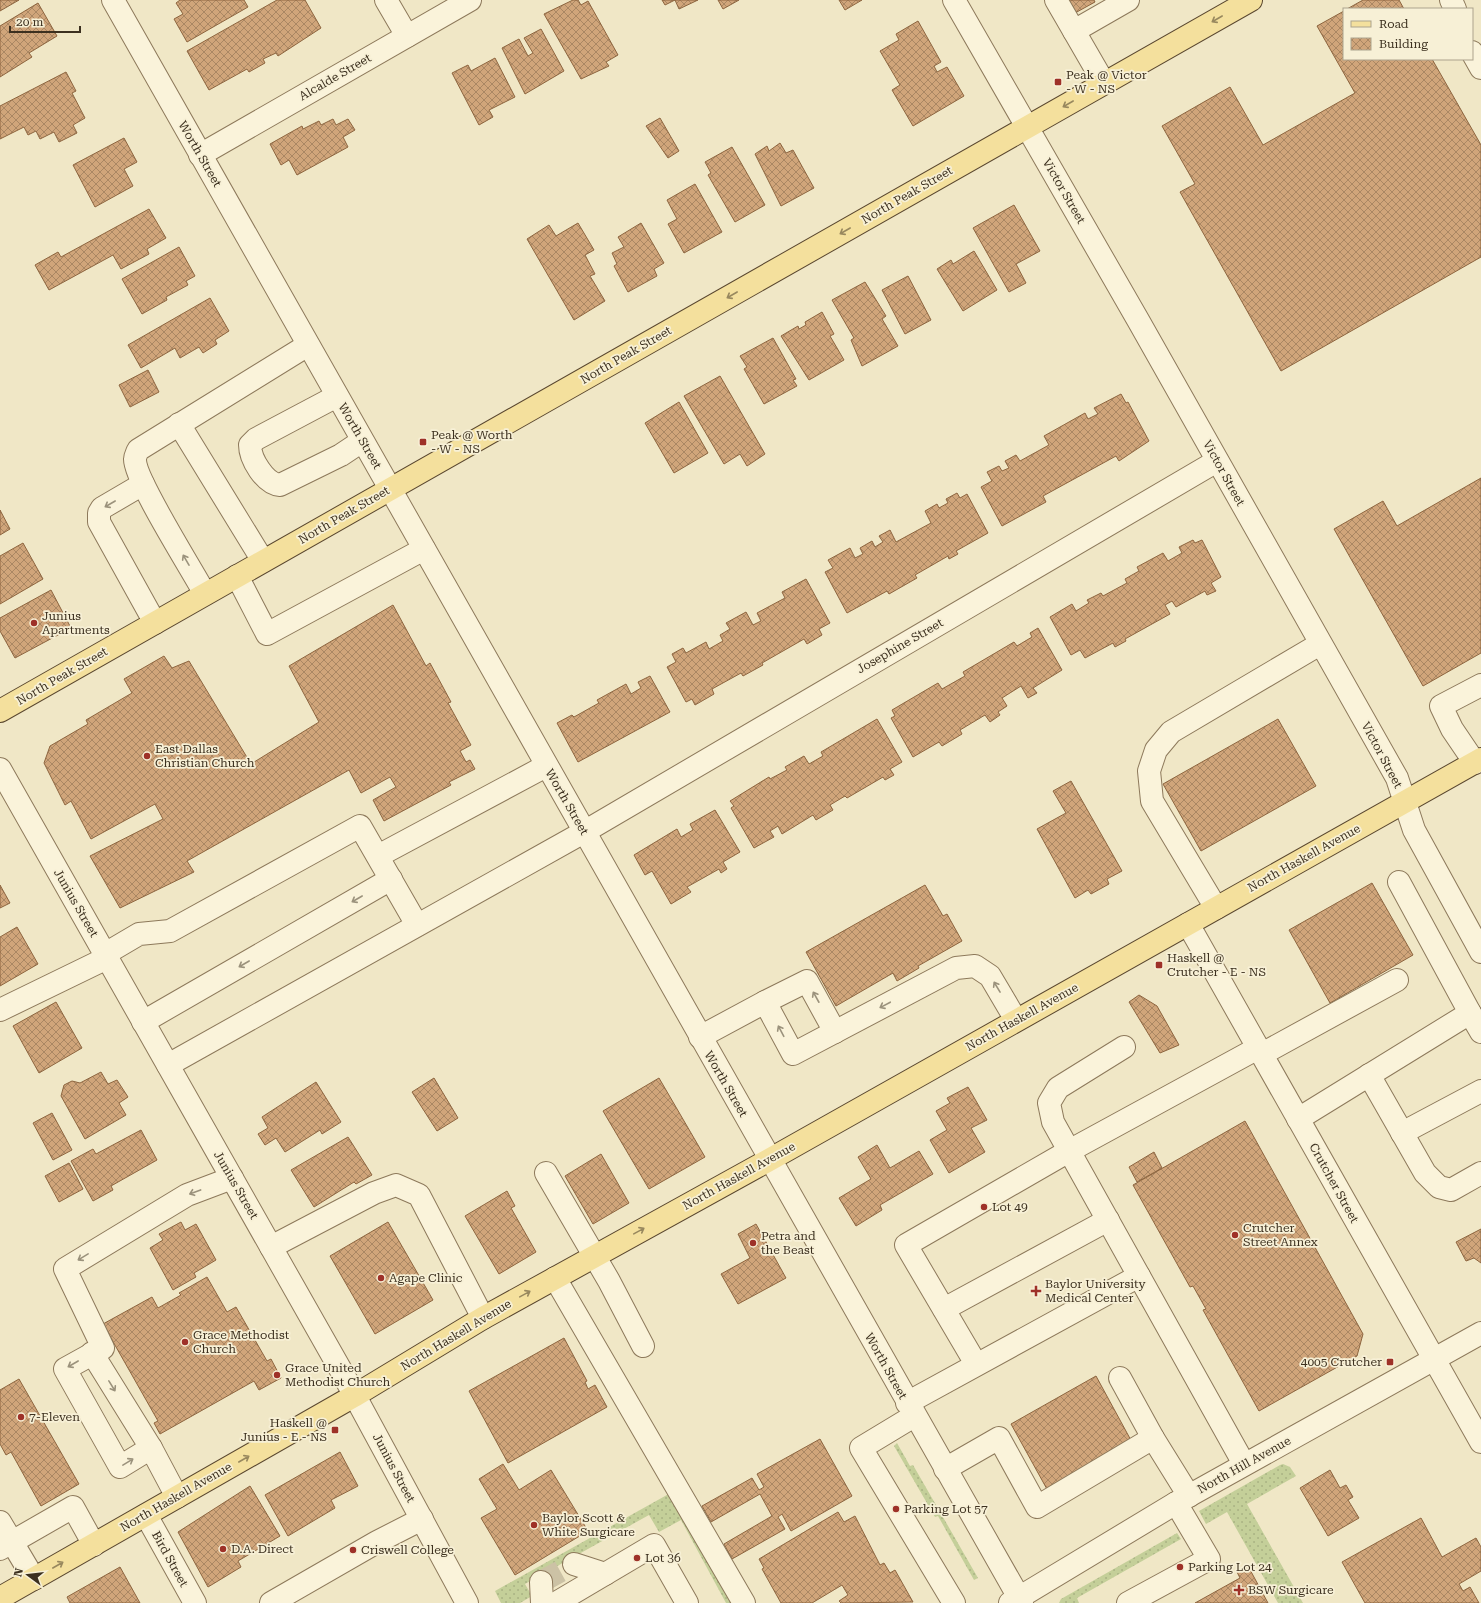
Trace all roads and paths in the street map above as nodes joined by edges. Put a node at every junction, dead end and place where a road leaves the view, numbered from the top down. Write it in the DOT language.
graph roads {
  1 [pos="113,0"];
  2 [pos="386,0"];
  3 [pos="470,0"];
  4 [pos="954,0"];
  5 [pos="1056,0"];
  6 [pos="1128,0"];
  7 [pos="1251,0"];
  8 [pos="1074,31"];
  9 [pos="407,36"];
  10 [pos="1473,54"];
  11 [pos="1481,68"];
  12 [pos="1104,83"];
  13 [pos="1027,127"];
  14 [pos="200,155"];
  15 [pos="308,345"];
  16 [pos="337,396"];
  17 [pos="179,424"];
  18 [pos="362,441"];
  19 [pos="1217,461"];
  20 [pos="143,484"];
  21 [pos="390,489"];
  22 [pos="424,549"];
  23 [pos="263,561"];
  24 [pos="237,576"];
  25 [pos="205,594"];
  26 [pos="155,623"];
  27 [pos="1320,644"];
  28 [pos="1481,685"];
  29 [pos="0,712"];
  30 [pos="1478,761"];
  31 [pos="546,766"];
  32 [pos="0,769"];
  33 [pos="1405,801"];
  34 [pos="584,832"];
  35 [pos="378,856"];
  36 [pos="391,879"];
  37 [pos="1399,882"];
  38 [pos="1216,908"];
  39 [pos="1188,924"];
  40 [pos="417,926"];
  41 [pos="1481,952"];
  42 [pos="106,956"];
  43 [pos="1397,980"];
  44 [pos="765,1002"];
  45 [pos="0,1010"];
  46 [pos="1470,1013"];
  47 [pos="1016,1020"];
  48 [pos="143,1022"];
  49 [pos="834,1032"];
  50 [pos="1481,1032"];
  51 [pos="700,1037"];
  52 [pos="1124,1047"];
  53 [pos="1260,1051"];
  54 [pos="168,1065"];
  55 [pos="1369,1075"];
  56 [pos="1481,1091"];
  57 [pos="1298,1119"];
  58 [pos="1402,1133"];
  59 [pos="1069,1151"];
  60 [pos="769,1160"];
  61 [pos="546,1173"];
  62 [pos="1481,1174"];
  63 [pos="232,1178"];
  64 [pos="1108,1220"];
  65 [pos="271,1247"];
  66 [pos="594,1256"];
  67 [pos="1139,1276"];
  68 [pos="555,1278"];
  69 [pos="944,1309"];
  70 [pos="483,1318"];
  71 [pos="1481,1333"];
  72 [pos="644,1346"];
  73 [pos="92,1353"];
  74 [pos="1434,1360"];
  75 [pos="976,1364"];
  76 [pos="1120,1378"];
  77 [pos="354,1396"];
  78 [pos="911,1409"];
  79 [pos="1153,1438"];
  80 [pos="1481,1442"];
  81 [pos="150,1448"];
  82 [pos="1244,1464"];
  83 [pos="945,1469"];
  84 [pos="177,1497"];
  85 [pos="1182,1500"];
  86 [pos="146,1515"];
  87 [pos="422,1519"];
  88 [pos="0,1522"];
  89 [pos="6,1545"];
  90 [pos="94,1545"];
  91 [pos="574,1564"];
  92 [pos="605,1574"];
  93 [pos="34,1579"];
  94 [pos="541,1582"];
  95 [pos="0,1598"];
  96 [pos="1017,1601"];
  97 [pos="195,1603"];
  98 [pos="271,1603"];
  99 [pos="467,1603"];
  100 [pos="542,1603"];
  101 [pos="556,1603"];
  102 [pos="687,1603"];
  103 [pos="744,1603"];
  104 [pos="954,1603"];
  105 [pos="1128,1603"];
  1 -- 14 [label="street, Worth Street"];
  2 -- 9 [label="street"];
  3 -- 9 [label="street, Alcalde Street"];
  4 -- 13 [label="street, Victor Street"];
  5 -- 8 [label="street"];
  6 -- 8 [label="street"];
  7 -- 12 [label="main road, North Peak Street, one-way"];
  8 -- 12 [label="street"];
  9 -- 14 [label="street, Alcalde Street"];
  10 -- 11 [label="street"];
  12 -- 13 [label="main road, North Peak Street, one-way"];
  13 -- 19 [label="street, Victor Street"];
  13 -- 21 [label="main road, North Peak Street, one-way"];
  14 -- 15 [label="street, Worth Street"];
  15 -- 16 [label="street, Worth Street"];
  15 -- 17 [label="street"];
  16 -- 18 [label="street, Worth Street"];
  16 -- 18 [label="street"];
  17 -- 20 [label="street"];
  17 -- 23 [label="street"];
  18 -- 21 [label="street, Worth Street"];
  19 -- 27 [label="street, Victor Street"];
  19 -- 34 [label="street, Josephine Street"];
  25 -- 20 [label="street, one-way"];
  20 -- 26 [label="street, one-way"];
  21 -- 22 [label="street, Worth Street"];
  21 -- 23 [label="main road, North Peak Street"];
  22 -- 24 [label="street"];
  22 -- 31 [label="street, Worth Street"];
  23 -- 24 [label="main road, North Peak Street"];
  24 -- 25 [label="main road, North Peak Street"];
  25 -- 26 [label="main road, North Peak Street"];
  26 -- 29 [label="main road, North Peak Street"];
  27 -- 33 [label="street, Victor Street"];
  27 -- 38 [label="street"];
  28 -- 30 [label="street"];
  30 -- 33 [label="main road, North Haskell Avenue"];
  31 -- 34 [label="street, Worth Street"];
  31 -- 35 [label="street"];
  32 -- 42 [label="street, Junius Street"];
  33 -- 38 [label="main road, North Haskell Avenue"];
  33 -- 41 [label="street, Victor Street"];
  34 -- 40 [label="street, Josephine Street"];
  34 -- 51 [label="street, Worth Street"];
  35 -- 36 [label="street"];
  35 -- 42 [label="street"];
  36 -- 40 [label="street"];
  36 -- 48 [label="street, one-way"];
  37 -- 46 [label="street"];
  38 -- 39 [label="main road, North Haskell Avenue"];
  39 -- 47 [label="main road, North Haskell Avenue"];
  39 -- 53 [label="street, Crutcher Street"];
  40 -- 54 [label="street, Josephine Street"];
  42 -- 45 [label="street"];
  42 -- 48 [label="street, Junius Street"];
  43 -- 53 [label="street"];
  49 -- 44 [label="street, one-way"];
  49 -- 44 [label="street, one-way"];
  44 -- 51 [label="street"];
  46 -- 50 [label="street"];
  46 -- 55 [label="street"];
  47 -- 49 [label="street, one-way"];
  47 -- 60 [label="main road, North Haskell Avenue"];
  48 -- 54 [label="street, Junius Street"];
  51 -- 60 [label="street, Worth Street"];
  52 -- 59 [label="street"];
  53 -- 57 [label="street, Crutcher Street"];
  53 -- 59 [label="street"];
  54 -- 63 [label="street, Junius Street"];
  55 -- 57 [label="street"];
  55 -- 58 [label="street"];
  56 -- 58 [label="street"];
  57 -- 74 [label="street, Crutcher Street"];
  58 -- 62 [label="street"];
  59 -- 64 [label="street"];
  59 -- 69 [label="street"];
  66 -- 60 [label="main road, North Haskell Avenue, one-way"];
  60 -- 78 [label="street, Worth Street"];
  61 -- 66 [label="street"];
  63 -- 65 [label="street, Junius Street"];
  63 -- 73 [label="street, one-way"];
  64 -- 67 [label="street"];
  64 -- 69 [label="street"];
  65 -- 70 [label="street"];
  65 -- 77 [label="street, Junius Street"];
  66 -- 68 [label="main road, North Haskell Avenue"];
  66 -- 72 [label="street"];
  67 -- 75 [label="street"];
  67 -- 82 [label="street"];
  70 -- 68 [label="main road, North Haskell Avenue, one-way"];
  68 -- 103 [label="street"];
  69 -- 75 [label="street"];
  70 -- 77 [label="main road, North Haskell Avenue"];
  71 -- 74 [label="street, North Hill Avenue"];
  73 -- 81 [label="street, one-way"];
  73 -- 81 [label="street, one-way"];
  74 -- 80 [label="street, Crutcher Street"];
  74 -- 82 [label="street, North Hill Avenue"];
  75 -- 78 [label="street"];
  76 -- 79 [label="street"];
  84 -- 77 [label="main road, North Haskell Avenue, one-way"];
  77 -- 87 [label="street, Junius Street"];
  78 -- 83 [label="street, Worth Street"];
  78 -- 104 [label="street"];
  79 -- 83 [label="street"];
  79 -- 85 [label="street"];
  81 -- 84 [label="street"];
  82 -- 85 [label="street, North Hill Avenue"];
  83 -- 96 [label="street, Worth Street"];
  84 -- 86 [label="main road, North Haskell Avenue"];
  85 -- 96 [label="street, North Hill Avenue"];
  85 -- 105 [label="street"];
  86 -- 90 [label="main road, North Haskell Avenue"];
  86 -- 97 [label="street, Bird Street"];
  87 -- 98 [label="street"];
  87 -- 99 [label="street, Junius Street"];
  88 -- 89 [label="street"];
  89 -- 90 [label="street"];
  89 -- 93 [label="street"];
  93 -- 90 [label="main road, North Haskell Avenue, one-way"];
  91 -- 92 [label="street"];
  92 -- 101 [label="street"];
  92 -- 102 [label="street"];
  93 -- 95 [label="main road, North Haskell Avenue"];
  94 -- 100 [label="street"];
}
